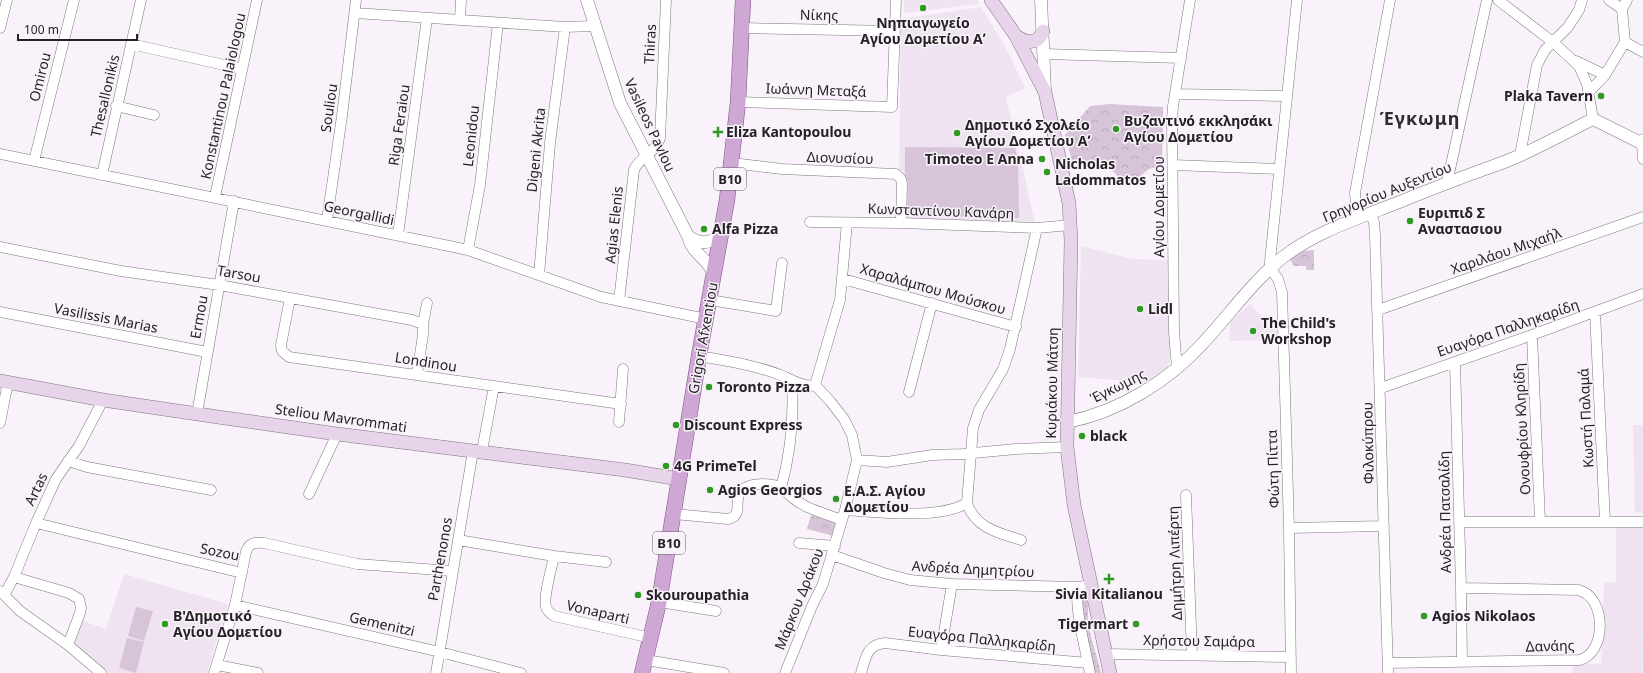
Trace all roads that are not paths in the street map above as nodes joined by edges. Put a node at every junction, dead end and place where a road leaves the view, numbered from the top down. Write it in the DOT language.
graph roads {
  1 [pos="7,0"];
  2 [pos="74,0"];
  3 [pos="141,0"];
  4 [pos="257,0"];
  5 [pos="356,0"];
  6 [pos="461,0"];
  7 [pos="587,0"];
  8 [pos="666,0"];
  9 [pos="743,0"];
  10 [pos="896,0"];
  11 [pos="991,0"];
  12 [pos="1041,0"];
  13 [pos="1190,0"];
  14 [pos="1298,0"];
  15 [pos="1390,0"];
  16 [pos="1487,0"];
  17 [pos="1498,0"];
  18 [pos="1582,0"];
  19 [pos="1608,0"];
  20 [pos="1624,4"];
  21 [pos="355,13"];
  22 [pos="427,18"];
  23 [pos="460,20"];
  24 [pos="498,23"];
  25 [pos="594,26"];
  26 [pos="565,27"];
  27 [pos="0,28"];
  28 [pos="742,28"];
  29 [pos="895,31"];
  30 [pos="1043,32"];
  31 [pos="1016,36"];
  32 [pos="1625,42"];
  33 [pos="1554,43"];
  34 [pos="131,44"];
  35 [pos="1643,52"];
  36 [pos="1044,54"];
  37 [pos="1181,58"];
  38 [pos="1572,59"];
  39 [pos="242,68"];
  40 [pos="1605,76"];
  41 [pos="1045,92"];
  42 [pos="1588,93"];
  43 [pos="1175,94"];
  44 [pos="1287,96"];
  45 [pos="738,102"];
  46 [pos="116,106"];
  47 [pos="154,114"];
  48 [pos="1593,120"];
  49 [pos="1643,142"];
  50 [pos="0,154"];
  51 [pos="646,156"];
  52 [pos="1520,156"];
  53 [pos="1643,159"];
  54 [pos="34,161"];
  55 [pos="732,163"];
  56 [pos="1173,165"];
  57 [pos="1279,169"];
  58 [pos="102,174"];
  59 [pos="1447,182"];
  60 [pos="215,197"];
  61 [pos="234,201"];
  62 [pos="1370,213"];
  63 [pos="1643,217"];
  64 [pos="1357,218"];
  65 [pos="327,220"];
  66 [pos="810,222"];
  67 [pos="847,223"];
  68 [pos="901,223"];
  69 [pos="1071,225"];
  70 [pos="1037,228"];
  71 [pos="721,235"];
  72 [pos="398,236"];
  73 [pos="688,236"];
  74 [pos="0,247"];
  75 [pos="468,250"];
  76 [pos="782,263"];
  77 [pos="1270,268"];
  78 [pos="539,275"];
  79 [pos="714,275"];
  80 [pos="843,278"];
  81 [pos="219,285"];
  82 [pos="1643,294"];
  83 [pos="290,298"];
  84 [pos="710,300"];
  85 [pos="619,301"];
  86 [pos="427,303"];
  87 [pos="932,303"];
  88 [pos="1378,310"];
  89 [pos="0,312"];
  90 [pos="1595,312"];
  91 [pos="706,319"];
  92 [pos="423,324"];
  93 [pos="1016,327"];
  94 [pos="1532,336"];
  95 [pos="208,352"];
  96 [pos="699,356"];
  97 [pos="1455,362"];
  98 [pos="1177,368"];
  99 [pos="623,369"];
  100 [pos="417,374"];
  101 [pos="792,380"];
  102 [pos="4,381"];
  103 [pos="815,385"];
  104 [pos="494,386"];
  105 [pos="1381,388"];
  106 [pos="909,392"];
  107 [pos="103,400"];
  108 [pos="621,404"];
  109 [pos="197,414"];
  110 [pos="620,422"];
  111 [pos="1067,422"];
  112 [pos="0,423"];
  113 [pos="337,434"];
  114 [pos="1067,447"];
  115 [pos="477,451"];
  116 [pos="970,453"];
  117 [pos="857,460"];
  118 [pos="68,461"];
  119 [pos="679,480"];
  120 [pos="781,488"];
  121 [pos="211,490"];
  122 [pos="309,494"];
  123 [pos="1186,495"];
  124 [pos="967,503"];
  125 [pos="845,510"];
  126 [pos="674,514"];
  127 [pos="842,520"];
  128 [pos="1540,521"];
  129 [pos="1459,522"];
  130 [pos="1605,522"];
  131 [pos="1643,522"];
  132 [pos="36,523"];
  133 [pos="1384,526"];
  134 [pos="1289,528"];
  135 [pos="458,540"];
  136 [pos="1021,540"];
  137 [pos="799,543"];
  138 [pos="834,551"];
  139 [pos="554,556"];
  140 [pos="606,562"];
  141 [pos="452,570"];
  142 [pos="242,573"];
  143 [pos="14,577"];
  144 [pos="952,584"];
  145 [pos="1085,586"];
  146 [pos="1461,588"];
  147 [pos="2,593"];
  148 [pos="659,602"];
  149 [pos="235,604"];
  150 [pos="716,611"];
  151 [pos="651,638"];
  152 [pos="68,645"];
  153 [pos="941,650"];
  154 [pos="440,652"];
  155 [pos="1106,654"];
  156 [pos="1192,655"];
  157 [pos="1291,657"];
  158 [pos="1462,662"];
  159 [pos="644,667"];
  160 [pos="1089,668"];
  161 [pos="1388,668"];
  162 [pos="216,669"];
  163 [pos="90,670"];
  164 [pos="101,673"];
  165 [pos="258,673"];
  166 [pos="436,673"];
  167 [pos="521,673"];
  168 [pos="724,673"];
  169 [pos="785,673"];
  170 [pos="861,673"];
  171 [pos="1110,673"];
  172 [pos="1291,673"];
  1 -- 27 [label="street"];
  2 -- 54 [label="street, Omirou"];
  3 -- 34 [label="street, Thesallonikis"];
  4 -- 39 [label="street, Konstantinou Palaiologou"];
  5 -- 21 [label="street, Souliou"];
  6 -- 23 [label="street"];
  7 -- 25 [label="street, Vasileos Pavlou"];
  8 -- 51 [label="street, Thiras"];
  9 -- 28 [label="main road, Grigori Afxentiou / B10"];
  10 -- 29 [label="street"];
  11 -- 31 [label="main road, Κυριάκου Μάτση"];
  12 -- 30 [label="street, Κυριάκου Μάτση"];
  13 -- 37 [label="street, Αγίου Δομετίου"];
  14 -- 44 [label="street"];
  15 -- 64 [label="street"];
  16 -- 59 [label="street"];
  17 -- 33 [label="street"];
  18 -- 33 [label="street"];
  19 -- 20 [label="street"];
  20 -- 32 [label="street"];
  21 -- 22 [label="street"];
  21 -- 65 [label="street, Souliou"];
  22 -- 23 [label="street"];
  22 -- 72 [label="street, Riga Feraiou"];
  23 -- 24 [label="street"];
  24 -- 26 [label="street"];
  24 -- 75 [label="street, Leonidou"];
  25 -- 26 [label="street"];
  25 -- 51 [label="street, Vasileos Pavlou"];
  26 -- 78 [label="street, Digeni Akrita"];
  28 -- 29 [label="street, Νίκης"];
  28 -- 45 [label="main road, Grigori Afxentiou / B10"];
  29 -- 45 [label="street, Ιωάννη Μεταξά"];
  30 -- 31 [label="main road"];
  30 -- 36 [label="street, Κυριάκου Μάτση"];
  31 -- 41 [label="main road, Κυριάκου Μάτση"];
  32 -- 35 [label="street"];
  32 -- 40 [label="street"];
  33 -- 38 [label="street"];
  33 -- 52 [label="street"];
  34 -- 39 [label="street"];
  34 -- 46 [label="street, Thesallonikis"];
  36 -- 37 [label="street"];
  36 -- 41 [label="street, Κυριάκου Μάτση"];
  37 -- 43 [label="street, Αγίου Δομετίου"];
  38 -- 40 [label="street"];
  38 -- 42 [label="street"];
  39 -- 60 [label="street, Konstantinou Palaiologou"];
  40 -- 42 [label="street"];
  41 -- 69 [label="main road, Κυριάκου Μάτση"];
  42 -- 48 [label="street"];
  43 -- 44 [label="street"];
  43 -- 56 [label="street, Αγίου Δομετίου"];
  44 -- 57 [label="street"];
  45 -- 55 [label="main road, Grigori Afxentiou / B10"];
  46 -- 47 [label="street"];
  46 -- 58 [label="street, Thesallonikis"];
  48 -- 49 [label="street"];
  48 -- 52 [label="street, Γρηγορίου Αυξεντίου"];
  49 -- 53 [label="street"];
  50 -- 54 [label="street, Georgallidi"];
  51 -- 73 [label="street, Vasileos Pavlou"];
  51 -- 85 [label="street, Agias Elenis"];
  52 -- 59 [label="street, Γρηγορίου Αυξεντίου"];
  54 -- 58 [label="street, Georgallidi"];
  55 -- 68 [label="street, Διονυσίου"];
  55 -- 71 [label="main road, Grigori Afxentiou / B10"];
  56 -- 57 [label="street"];
  56 -- 98 [label="street, Αγίου Δομετίου"];
  57 -- 77 [label="street"];
  58 -- 60 [label="street, Georgallidi"];
  59 -- 62 [label="street, Γρηγορίου Αυξεντίου"];
  60 -- 61 [label="street, Georgallidi"];
  61 -- 65 [label="street, Georgallidi"];
  61 -- 81 [label="street, Ermou"];
  62 -- 64 [label="street, Γρηγορίου Αυξεντίου"];
  62 -- 88 [label="street, Φιλοκύπρου"];
  63 -- 88 [label="street, Χαριλάου Μιχαήλ"];
  64 -- 77 [label="street, Γρηγορίου Αυξεντίου"];
  65 -- 72 [label="street, Georgallidi"];
  66 -- 67 [label="street, Κωνσταντίνου Κανάρη"];
  67 -- 68 [label="street, Κωνσταντίνου Κανάρη"];
  67 -- 80 [label="street, Χαραλάμπου Μούσκου"];
  68 -- 70 [label="street, Κωνσταντίνου Κανάρη"];
  69 -- 70 [label="street, Κωνσταντίνου Κανάρη"];
  69 -- 111 [label="main road, Κυριάκου Μάτση"];
  70 -- 93 [label="street"];
  71 -- 73 [label="street"];
  71 -- 79 [label="main road, Grigori Afxentiou / B10"];
  72 -- 75 [label="street, Georgallidi"];
  73 -- 79 [label="street, Vasileos Pavlou"];
  74 -- 81 [label="street, Tarsou"];
  75 -- 78 [label="street, Georgallidi"];
  76 -- 84 [label="street"];
  77 -- 98 [label="street, Γρηγορίου Αυξεντίου"];
  77 -- 134 [label="street, Φώτη Πίττα"];
  78 -- 85 [label="street, Georgallidi"];
  79 -- 84 [label="main road, Grigori Afxentiou / B10"];
  80 -- 87 [label="street, Χαραλάμπου Μούσκου"];
  80 -- 103 [label="street, Χαραλάμπου Μούσκου"];
  81 -- 83 [label="street, Tarsou"];
  81 -- 95 [label="street, Ermou"];
  82 -- 90 [label="street, Ευαγόρα Παλληκαρίδη"];
  83 -- 92 [label="street, Tarsou"];
  83 -- 100 [label="street, Londinou"];
  84 -- 91 [label="main road, Grigori Afxentiou / B10"];
  85 -- 91 [label="street, Georgallidi"];
  86 -- 92 [label="street"];
  87 -- 93 [label="street, Χαραλάμπου Μούσκου"];
  87 -- 106 [label="street"];
  88 -- 105 [label="street, Φιλοκύπρου"];
  89 -- 95 [label="street, Vasilissis Marias"];
  90 -- 94 [label="street, Ευαγόρα Παλληκαρίδη"];
  90 -- 130 [label="street, Κωστή Παλαμά"];
  91 -- 96 [label="main road, Grigori Afxentiou / B10"];
  92 -- 100 [label="street"];
  93 -- 116 [label="street"];
  94 -- 97 [label="street, Ευαγόρα Παλληκαρίδη"];
  94 -- 128 [label="street, Ονουφρίου Κληρίδη"];
  95 -- 109 [label="street, Ermou"];
  96 -- 101 [label="street"];
  96 -- 119 [label="main road, Grigori Afxentiou / B10"];
  97 -- 105 [label="street, Ευαγόρα Παλληκαρίδη"];
  97 -- 129 [label="street, Ανδρέα Πατσαλίδη"];
  98 -- 111 [label="street, Έγκωμης"];
  99 -- 108 [label="street"];
  100 -- 104 [label="street, Londinou"];
  101 -- 103 [label="street"];
  101 -- 120 [label="street"];
  102 -- 107 [label="main road, Steliou Mavrommati"];
  102 -- 112 [label="street"];
  103 -- 117 [label="street"];
  104 -- 108 [label="street, Londinou"];
  104 -- 115 [label="street, Parthenonos"];
  105 -- 133 [label="street, Φιλοκύπρου"];
  107 -- 109 [label="main road, Steliou Mavrommati"];
  107 -- 118 [label="street, Artas"];
  108 -- 110 [label="street"];
  109 -- 113 [label="main road, Steliou Mavrommati"];
  111 -- 114 [label="main road, Κυριάκου Μάτση"];
  113 -- 115 [label="main road, Steliou Mavrommati"];
  113 -- 122 [label="street"];
  114 -- 116 [label="street"];
  114 -- 145 [label="main road, Κυριάκου Μάτση"];
  115 -- 119 [label="main road, Steliou Mavrommati"];
  115 -- 135 [label="street, Parthenonos"];
  116 -- 117 [label="street"];
  116 -- 124 [label="street"];
  117 -- 125 [label="street"];
  118 -- 121 [label="street"];
  118 -- 132 [label="street, Artas"];
  119 -- 126 [label="main road, Grigori Afxentiou / B10"];
  120 -- 126 [label="street"];
  120 -- 127 [label="street"];
  123 -- 156 [label="street, Δημήτρη Λιπέρτη"];
  124 -- 125 [label="street"];
  124 -- 136 [label="street"];
  125 -- 127 [label="street"];
  126 -- 148 [label="main road, Grigori Afxentiou / B10"];
  127 -- 138 [label="street"];
  128 -- 129 [label="street"];
  128 -- 130 [label="street"];
  129 -- 146 [label="street, Ανδρέα Πατσαλίδη"];
  130 -- 131 [label="street"];
  132 -- 142 [label="street, Sozou"];
  132 -- 143 [label="street, Artas"];
  133 -- 134 [label="street"];
  133 -- 161 [label="street, Φιλοκύπρου"];
  134 -- 157 [label="street, Φώτη Πίττα"];
  135 -- 139 [label="street"];
  135 -- 141 [label="street, Parthenonos"];
  137 -- 138 [label="street, Μάρκου Δράκου"];
  138 -- 144 [label="street, Ανδρέα Δημητρίου"];
  138 -- 169 [label="street, Μάρκου Δράκου"];
  139 -- 140 [label="street"];
  139 -- 151 [label="street, Vonaparti"];
  141 -- 142 [label="street, Sozou"];
  141 -- 154 [label="street, Parthenonos"];
  142 -- 149 [label="street"];
  143 -- 147 [label="street, Artas"];
  143 -- 152 [label="street"];
  144 -- 145 [label="street, Ανδρέα Δημητρίου"];
  144 -- 153 [label="street"];
  145 -- 155 [label="main road, Κυριάκου Μάτση"];
  145 -- 160 [label="street"];
  146 -- 158 [label="street, Ανδρέα Πατσαλίδη"];
  146 -- 158 [label="street, Δανάης"];
  147 -- 152 [label="street"];
  148 -- 150 [label="street"];
  148 -- 151 [label="main road, Grigori Afxentiou / B10"];
  149 -- 154 [label="street, Gemenitzi"];
  149 -- 162 [label="street"];
  151 -- 159 [label="main road, Grigori Afxentiou / B10"];
  152 -- 163 [label="street"];
  153 -- 160 [label="street, Ευαγόρα Παλληκαρίδη"];
  153 -- 170 [label="street, Ευαγόρα Παλληκαρίδη"];
  154 -- 166 [label="street, Parthenonos"];
  154 -- 167 [label="street, Gemenitzi"];
  155 -- 156 [label="street, Χρήστου Σαμάρα"];
  155 -- 171 [label="main road, Κυριάκου Μάτση"];
  156 -- 157 [label="street, Χρήστου Σαμάρα"];
  157 -- 172 [label="street, Φώτη Πίττα"];
  158 -- 161 [label="street, Δανάης"];
  159 -- 168 [label="street"];
  162 -- 165 [label="street"];
  163 -- 164 [label="street"];
}
